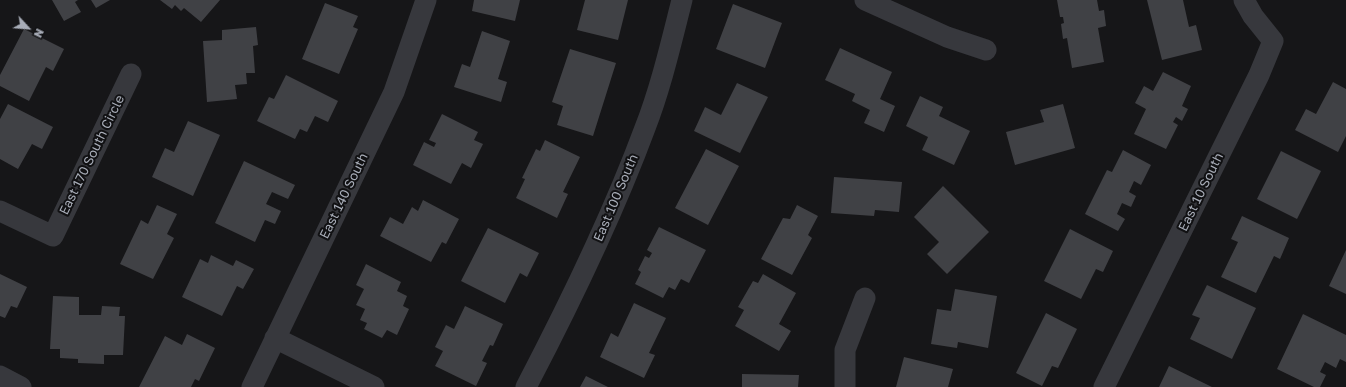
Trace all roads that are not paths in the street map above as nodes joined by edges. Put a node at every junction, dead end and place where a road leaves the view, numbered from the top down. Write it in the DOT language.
graph roads {
  1 [pos="426,0"];
  2 [pos="682,0"];
  3 [pos="865,0"];
  4 [pos="1244,0"];
  5 [pos="986,50"];
  6 [pos="131,74"];
  7 [pos="0,211"];
  8 [pos="865,298"];
  9 [pos="275,338"];
  10 [pos="252,387"];
  11 [pos="374,387"];
  12 [pos="526,387"];
  13 [pos="845,387"];
  14 [pos="1104,387"];
  1 -- 9 [label="street, East 140 South"];
  2 -- 12 [label="street, East 100 South"];
  3 -- 5 [label="street"];
  4 -- 14 [label="street, East 10 South"];
  6 -- 7 [label="street, East 170 South Circle"];
  8 -- 13 [label="street"];
  9 -- 10 [label="street, East 140 South"];
  9 -- 11 [label="street"];
}
